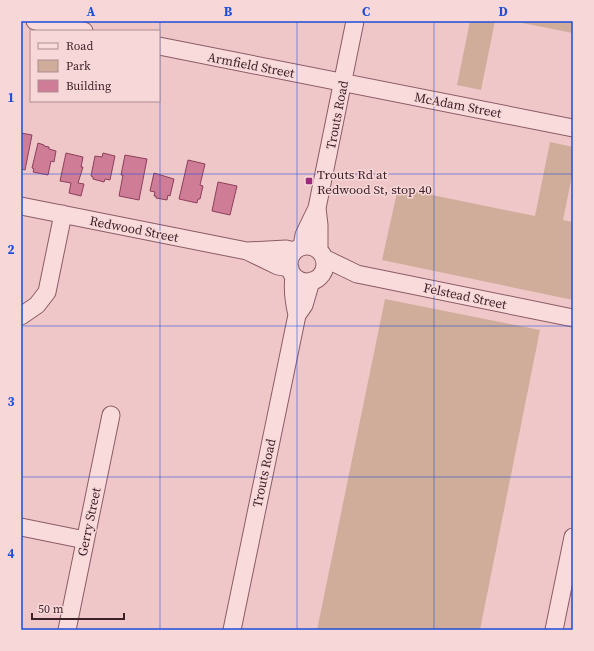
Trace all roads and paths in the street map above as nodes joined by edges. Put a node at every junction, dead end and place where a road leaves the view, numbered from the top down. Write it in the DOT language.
graph roads {
  1 [pos="35,21"];
  2 [pos="355,21"];
  3 [pos="79,30"];
  4 [pos="160,46"];
  5 [pos="343,83"];
  6 [pos="573,128"];
  7 [pos="21,206"];
  8 [pos="318,208"];
  9 [pos="63,214"];
  10 [pos="298,248"];
  11 [pos="247,251"];
  12 [pos="322,254"];
  13 [pos="292,272"];
  14 [pos="357,274"];
  15 [pos="316,278"];
  16 [pos="297,315"];
  17 [pos="21,316"];
  18 [pos="573,318"];
  19 [pos="111,415"];
  20 [pos="21,527"];
  21 [pos="573,537"];
  22 [pos="85,540"];
  23 [pos="67,630"];
  24 [pos="232,630"];
  25 [pos="554,630"];
  1 -- 3 [label="street"];
  2 -- 5 [label="street, Trouts Road"];
  4 -- 5 [label="street, Armfield Street"];
  5 -- 6 [label="street, McAdam Street"];
  5 -- 8 [label="street, Trouts Road"];
  7 -- 9 [label="street, Redwood Street"];
  8 -- 10 [label="street, Trouts Road"];
  8 -- 12 [label="street, Trouts Road"];
  9 -- 11 [label="street, Redwood Street"];
  9 -- 17 [label="street"];
  10 -- 11 [label="street, Redwood Street"];
  10 -- 12 [label="street"];
  10 -- 13 [label="street"];
  11 -- 13 [label="street, Redwood Street"];
  12 -- 14 [label="street, Felstead Street"];
  12 -- 15 [label="street"];
  13 -- 15 [label="street"];
  13 -- 16 [label="street, Trouts Road"];
  14 -- 15 [label="street, Felstead Street"];
  14 -- 18 [label="street, Felstead Street"];
  15 -- 16 [label="street, Trouts Road"];
  16 -- 24 [label="street, Trouts Road"];
  19 -- 22 [label="street, Gerry Street"];
  20 -- 22 [label="street"];
  21 -- 25 [label="street"];
  22 -- 23 [label="street, Gerry Street"];
}
